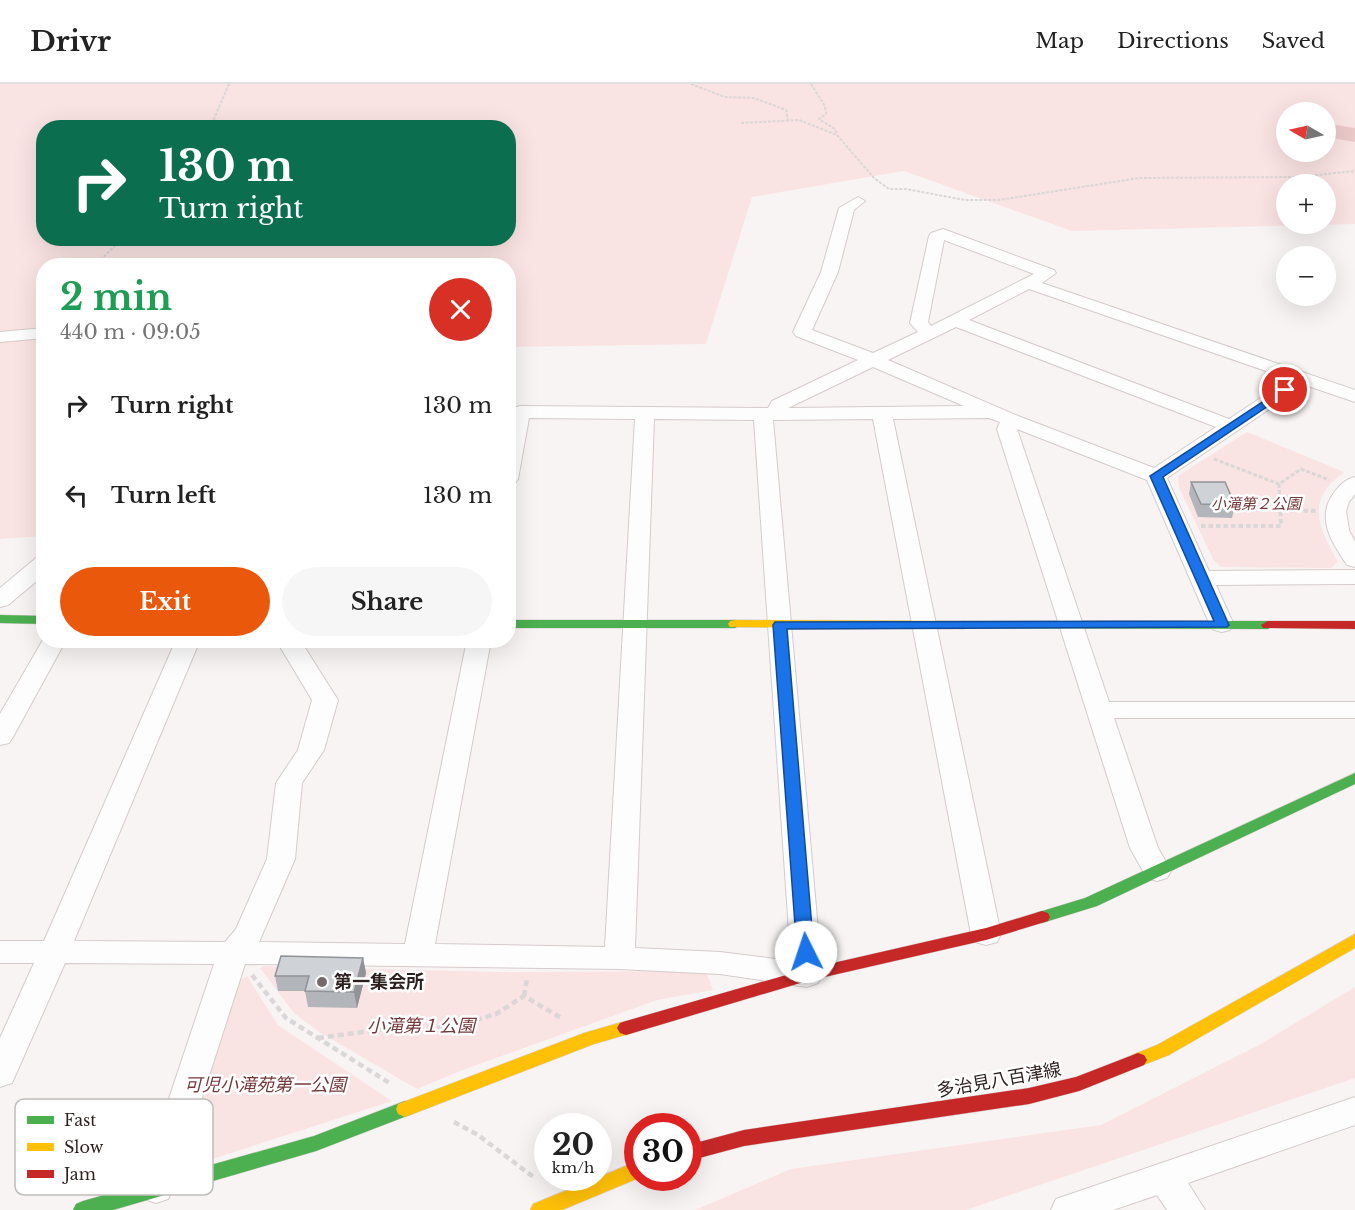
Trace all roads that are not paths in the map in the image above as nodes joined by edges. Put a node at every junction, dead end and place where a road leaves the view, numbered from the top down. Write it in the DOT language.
graph roads {
  1 [pos="858,201"];
  2 [pos="1030,284"];
  3 [pos="955,321"];
  4 [pos="928,333"];
  5 [pos="36,334"];
  6 [pos="0,337"];
  7 [pos="873,360"];
  8 [pos="1304,378"];
  9 [pos="1355,396"];
  10 [pos="516,412"];
  11 [pos="645,413"];
  12 [pos="768,413"];
  13 [pos="882,413"];
  14 [pos="1002,415"];
  15 [pos="1230,426"];
  16 [pos="1156,476"];
  17 [pos="1344,482"];
  18 [pos="1355,560"];
  19 [pos="36,570"];
  20 [pos="1355,577"];
  21 [pos="1203,578"];
  22 [pos="0,600"];
  23 [pos="0,619"];
  24 [pos="36,620"];
  25 [pos="516,624"];
  26 [pos="635,624"];
  27 [pos="924,624"];
  28 [pos="780,625"];
  29 [pos="1070,625"];
  30 [pos="1222,625"];
  31 [pos="1355,626"];
  32 [pos="50,648"];
  33 [pos="185,648"];
  34 [pos="293,648"];
  35 [pos="477,648"];
  36 [pos="1098,710"];
  37 [pos="1355,710"];
  38 [pos="0,737"];
  39 [pos="1355,778"];
  40 [pos="1157,872"];
  41 [pos="986,934"];
  42 [pos="1355,940"];
  43 [pos="0,952"];
  44 [pos="233,953"];
  45 [pos="54,954"];
  46 [pos="418,956"];
  47 [pos="619,958"];
  48 [pos="807,975"];
  49 [pos="0,1074"];
  50 [pos="185,1099"];
  51 [pos="1355,1111"];
  52 [pos="702,1149"];
  53 [pos="213,1172"];
  54 [pos="624,1175"];
  55 [pos="1164,1177"];
  56 [pos="133,1195"];
  57 [pos="83,1210"];
  58 [pos="540,1210"];
  59 [pos="1069,1210"];
  60 [pos="1187,1210"];
  1 -- 7 [label="street"];
  2 -- 3 [label="street"];
  2 -- 4 [label="street"];
  2 -- 8 [label="street"];
  3 -- 4 [label="street"];
  3 -- 15 [label="street"];
  4 -- 7 [label="street"];
  5 -- 6 [label="street"];
  7 -- 12 [label="street"];
  7 -- 14 [label="street"];
  8 -- 9 [label="street"];
  8 -- 15 [label="street"];
  10 -- 11 [label="street"];
  11 -- 12 [label="street"];
  11 -- 26 [label="street"];
  12 -- 13 [label="street"];
  12 -- 28 [label="street"];
  13 -- 14 [label="street"];
  13 -- 27 [label="street"];
  14 -- 16 [label="street"];
  14 -- 29 [label="street"];
  15 -- 16 [label="street"];
  16 -- 21 [label="street"];
  17 -- 18 [label="street"];
  19 -- 22 [label="street"];
  20 -- 21 [label="street"];
  21 -- 30 [label="street"];
  23 -- 24 [label="street"];
  25 -- 26 [label="street"];
  26 -- 28 [label="street"];
  26 -- 47 [label="street"];
  27 -- 28 [label="street"];
  27 -- 29 [label="street"];
  27 -- 41 [label="street"];
  28 -- 48 [label="street"];
  29 -- 30 [label="street"];
  29 -- 36 [label="street"];
  30 -- 31 [label="street"];
  32 -- 38 [label="street"];
  33 -- 45 [label="street"];
  34 -- 44 [label="street"];
  35 -- 46 [label="street"];
  36 -- 37 [label="street"];
  36 -- 40 [label="street"];
  39 -- 40 [label="street"];
  40 -- 41 [label="street"];
  41 -- 48 [label="street"];
  42 -- 52 [label="street, 多治見八百津線"];
  43 -- 45 [label="street"];
  44 -- 45 [label="street"];
  44 -- 46 [label="street"];
  44 -- 50 [label="street"];
  45 -- 49 [label="street"];
  46 -- 47 [label="street"];
  47 -- 48 [label="street"];
  48 -- 53 [label="street"];
  51 -- 55 [label="street"];
  54 -- 58 [label="street"];
  55 -- 59 [label="street"];
  55 -- 60 [label="street"];
  56 -- 57 [label="street"];
}
